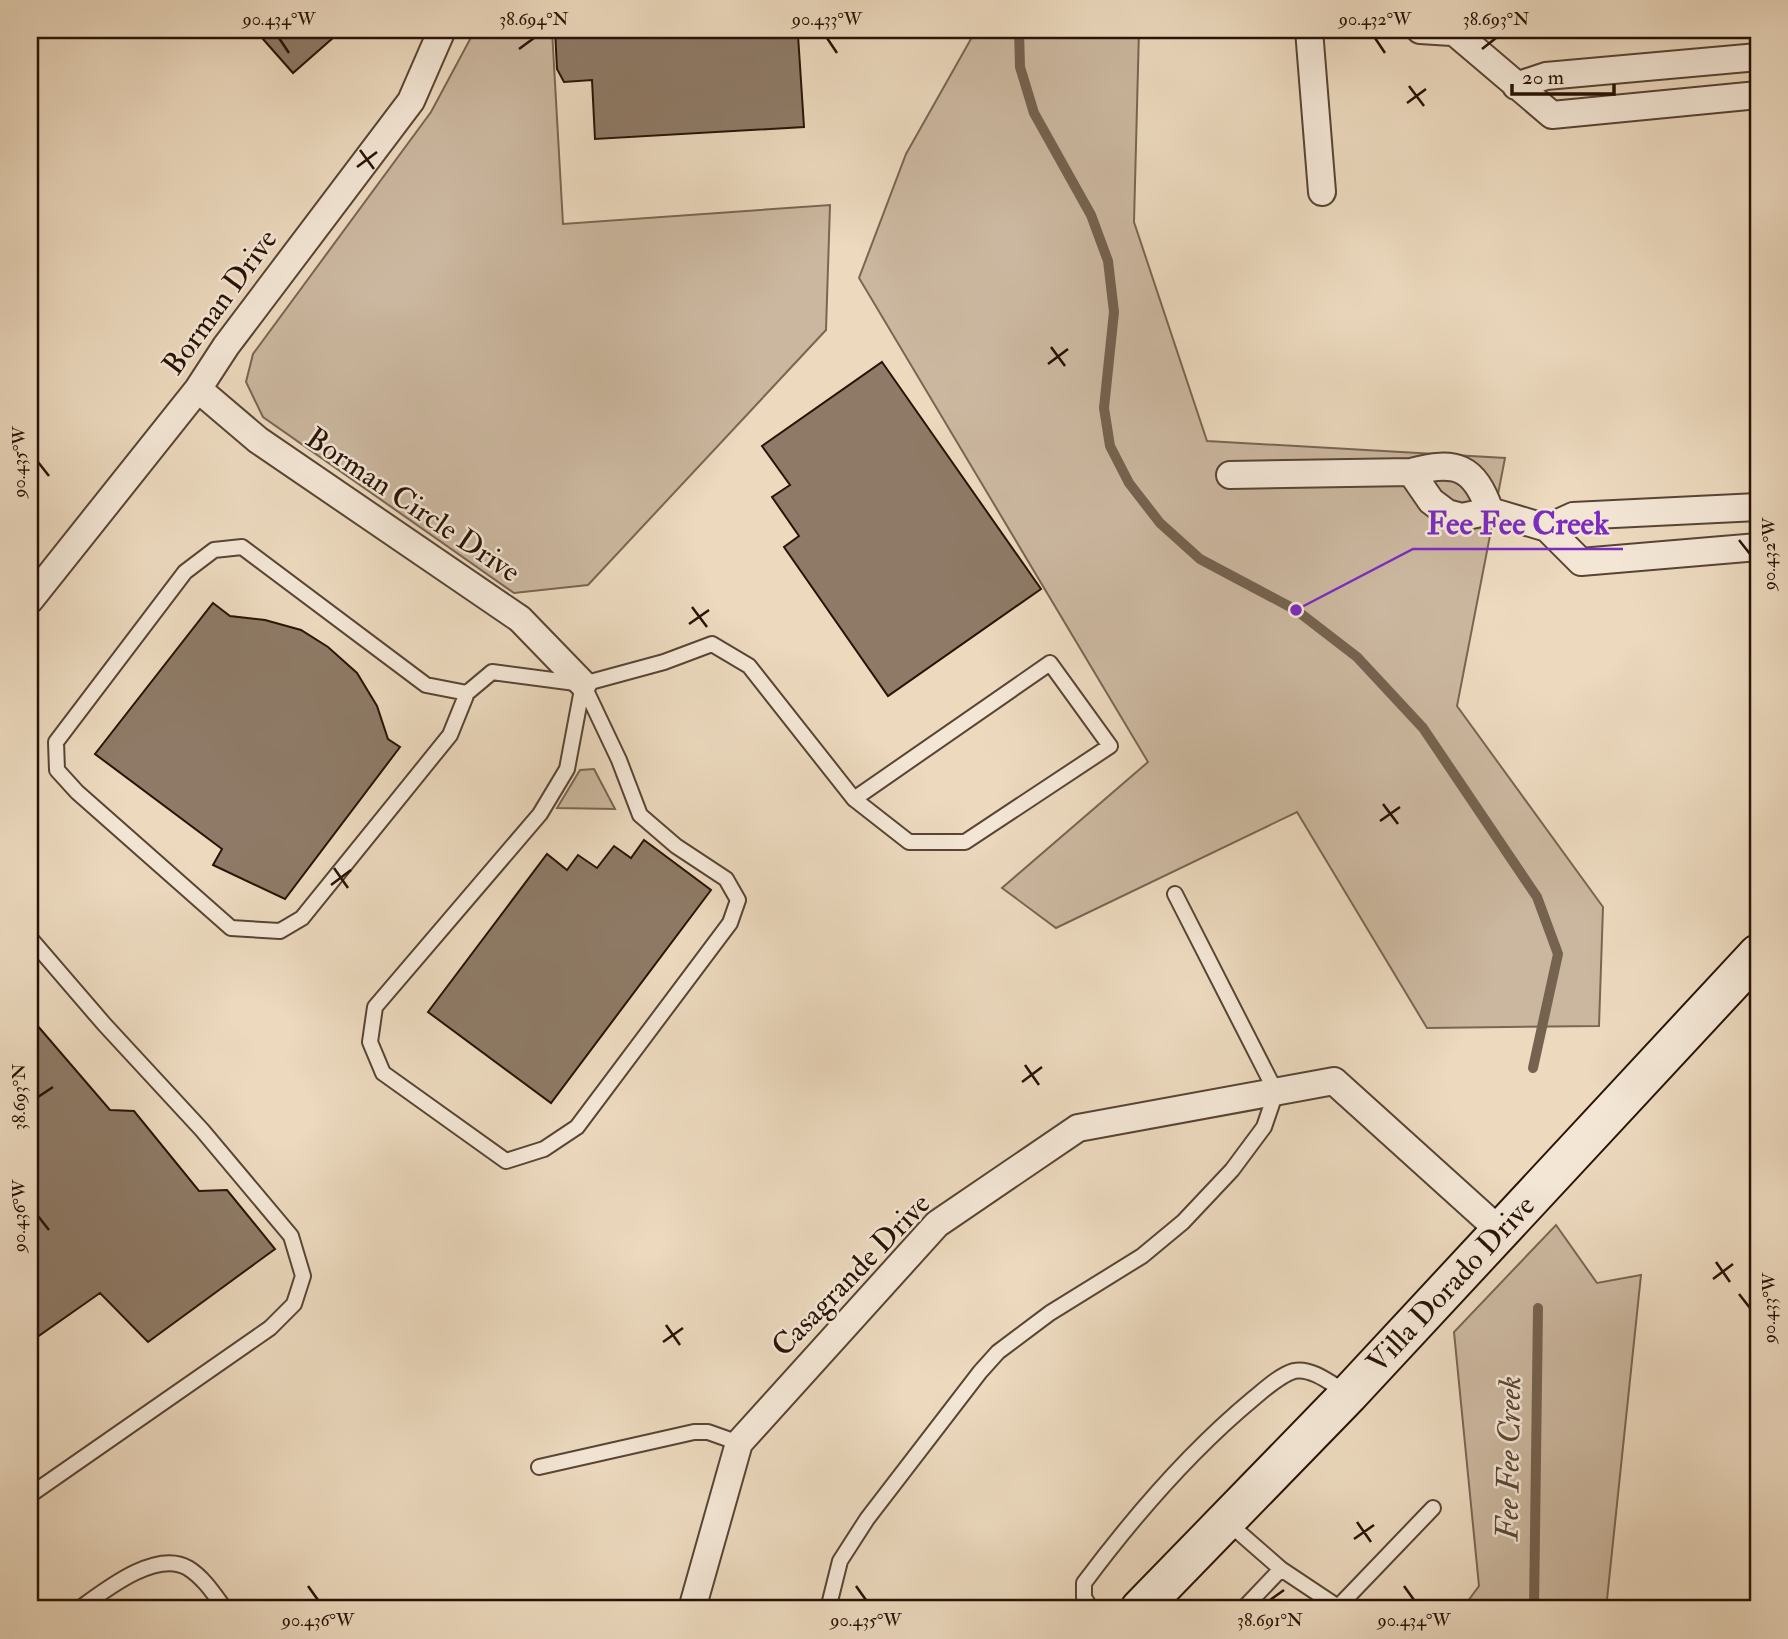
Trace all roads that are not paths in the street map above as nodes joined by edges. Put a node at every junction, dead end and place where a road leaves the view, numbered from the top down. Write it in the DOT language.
graph roads {
  1 [pos="442,30"];
  2 [pos="1309,30"];
  3 [pos="1420,30"];
  4 [pos="1452,31"];
  5 [pos="1758,57"];
  6 [pos="1516,86"];
  7 [pos="1758,95"];
  8 [pos="1322,192"];
  9 [pos="198,389"];
  10 [pos="1411,472"];
  11 [pos="1230,475"];
  12 [pos="1758,507"];
  13 [pos="1490,511"];
  14 [pos="1547,528"];
  15 [pos="1758,547"];
  16 [pos="30,600"];
  17 [pos="583,684"];
  18 [pos="467,694"];
  19 [pos="854,799"];
  20 [pos="1175,894"];
  21 [pos="30,938"];
  22 [pos="1758,954"];
  23 [pos="1276,1092"];
  24 [pos="1500,1231"];
  25 [pos="1349,1394"];
  26 [pos="739,1443"];
  27 [pos="539,1467"];
  28 [pos="30,1495"];
  29 [pos="1433,1507"];
  30 [pos="1226,1521"];
  31 [pos="1280,1569"];
  32 [pos="79,1609"];
  33 [pos="225,1609"];
  34 [pos="692,1609"];
  35 [pos="828,1609"];
  36 [pos="1091,1609"];
  37 [pos="1140,1609"];
  38 [pos="1243,1609"];
  1 -- 9 [label="street, Borman Drive"];
  2 -- 8 [label="street"];
  3 -- 4 [label="street"];
  4 -- 6 [label="street"];
  5 -- 6 [label="street"];
  6 -- 7 [label="street"];
  9 -- 16 [label="street, Borman Drive"];
  9 -- 17 [label="street, Borman Circle Drive"];
  10 -- 11 [label="street"];
  10 -- 13 [label="street"];
  10 -- 13 [label="street"];
  12 -- 14 [label="street"];
  13 -- 14 [label="street"];
  14 -- 15 [label="street"];
  17 -- 17 [label="lane"];
  17 -- 18 [label="lane"];
  17 -- 19 [label="lane"];
  18 -- 18 [label="lane"];
  19 -- 19 [label="lane"];
  20 -- 23 [label="lane"];
  21 -- 28 [label="lane"];
  22 -- 24 [label="street, Villa Dorado Drive"];
  23 -- 24 [label="street, Casagrande Drive"];
  23 -- 26 [label="street, Casagrande Drive"];
  23 -- 35 [label="lane"];
  24 -- 25 [label="street, Villa Dorado Drive"];
  25 -- 30 [label="street, Villa Dorado Drive"];
  25 -- 36 [label="lane"];
  26 -- 27 [label="lane"];
  26 -- 34 [label="street, Casagrande Drive"];
  29 -- 31 [label="lane"];
  30 -- 31 [label="lane"];
  30 -- 37 [label="street, Villa Dorado Drive"];
  31 -- 38 [label="lane"];
  32 -- 33 [label="lane"];
}
